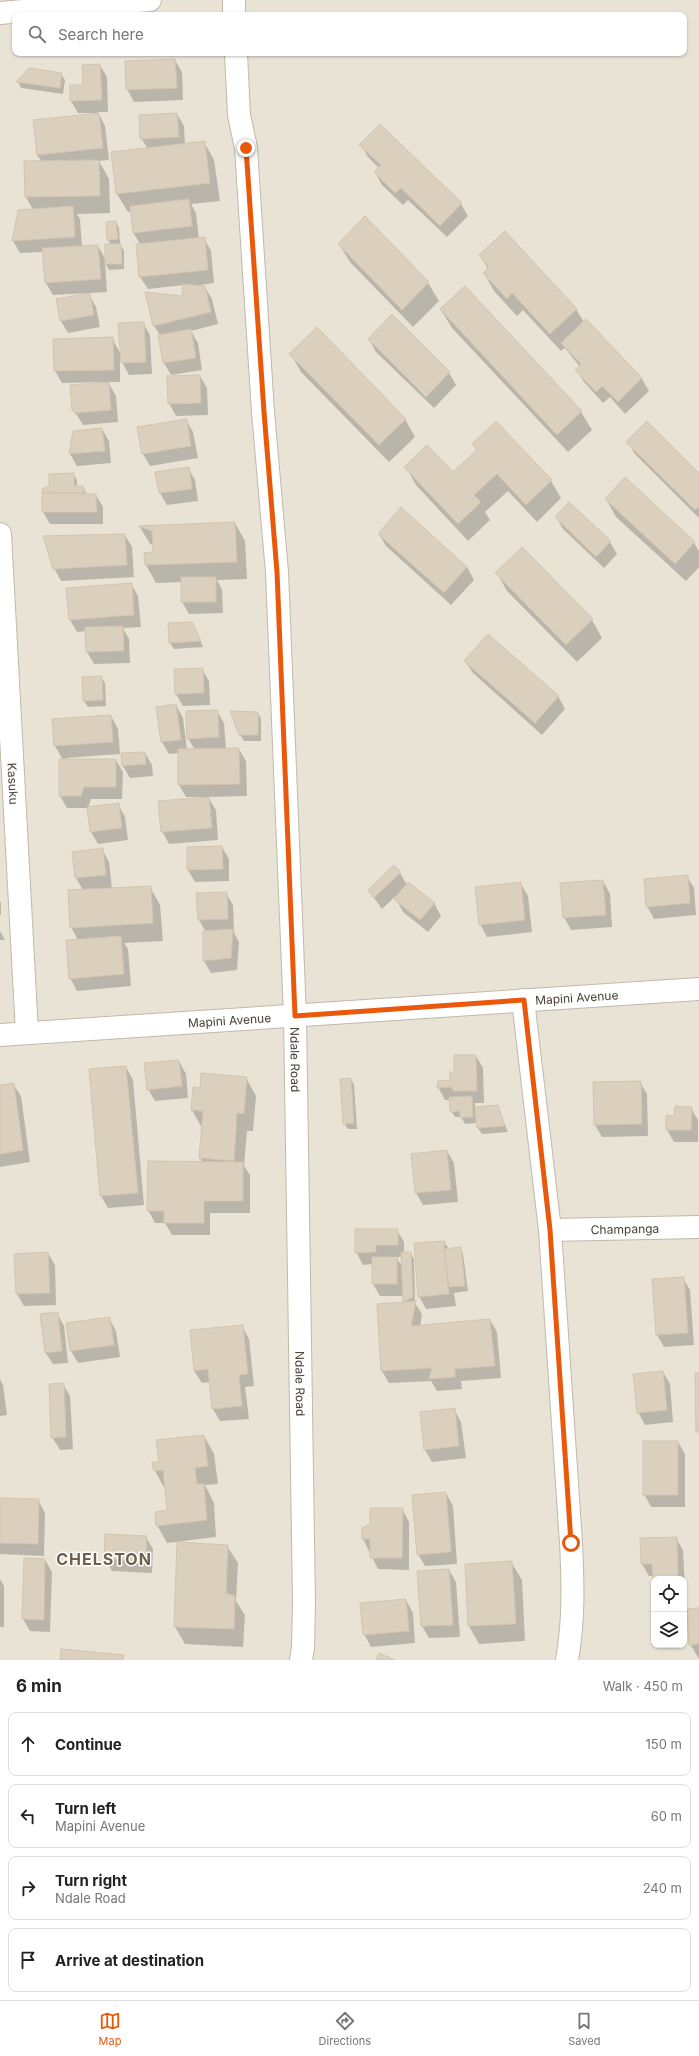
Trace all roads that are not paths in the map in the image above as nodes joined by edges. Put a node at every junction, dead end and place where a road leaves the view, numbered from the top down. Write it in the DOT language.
graph roads {
  1 [pos="150,0"];
  2 [pos="234,0"];
  3 [pos="234,12"];
  4 [pos="0,13"];
  5 [pos="236,56"];
  6 [pos="0,534"];
  7 [pos="699,989"];
  8 [pos="524,1000"];
  9 [pos="295,1016"];
  10 [pos="27,1033"];
  11 [pos="0,1035"];
  12 [pos="699,1227"];
  13 [pos="550,1230"];
  14 [pos="301,1660"];
  15 [pos="567,1660"];
  1 -- 4 [label="street"];
  2 -- 3 [label="street"];
  5 -- 9 [label="street, Ndale Road"];
  6 -- 10 [label="street, Kasuku"];
  7 -- 8 [label="street, Mapini Avenue"];
  8 -- 9 [label="street, Mapini Avenue"];
  8 -- 13 [label="street"];
  9 -- 10 [label="street, Mapini Avenue"];
  9 -- 14 [label="street, Ndale Road"];
  10 -- 11 [label="street, Mapini Avenue"];
  12 -- 13 [label="street, Champanga"];
  13 -- 15 [label="street"];
}
